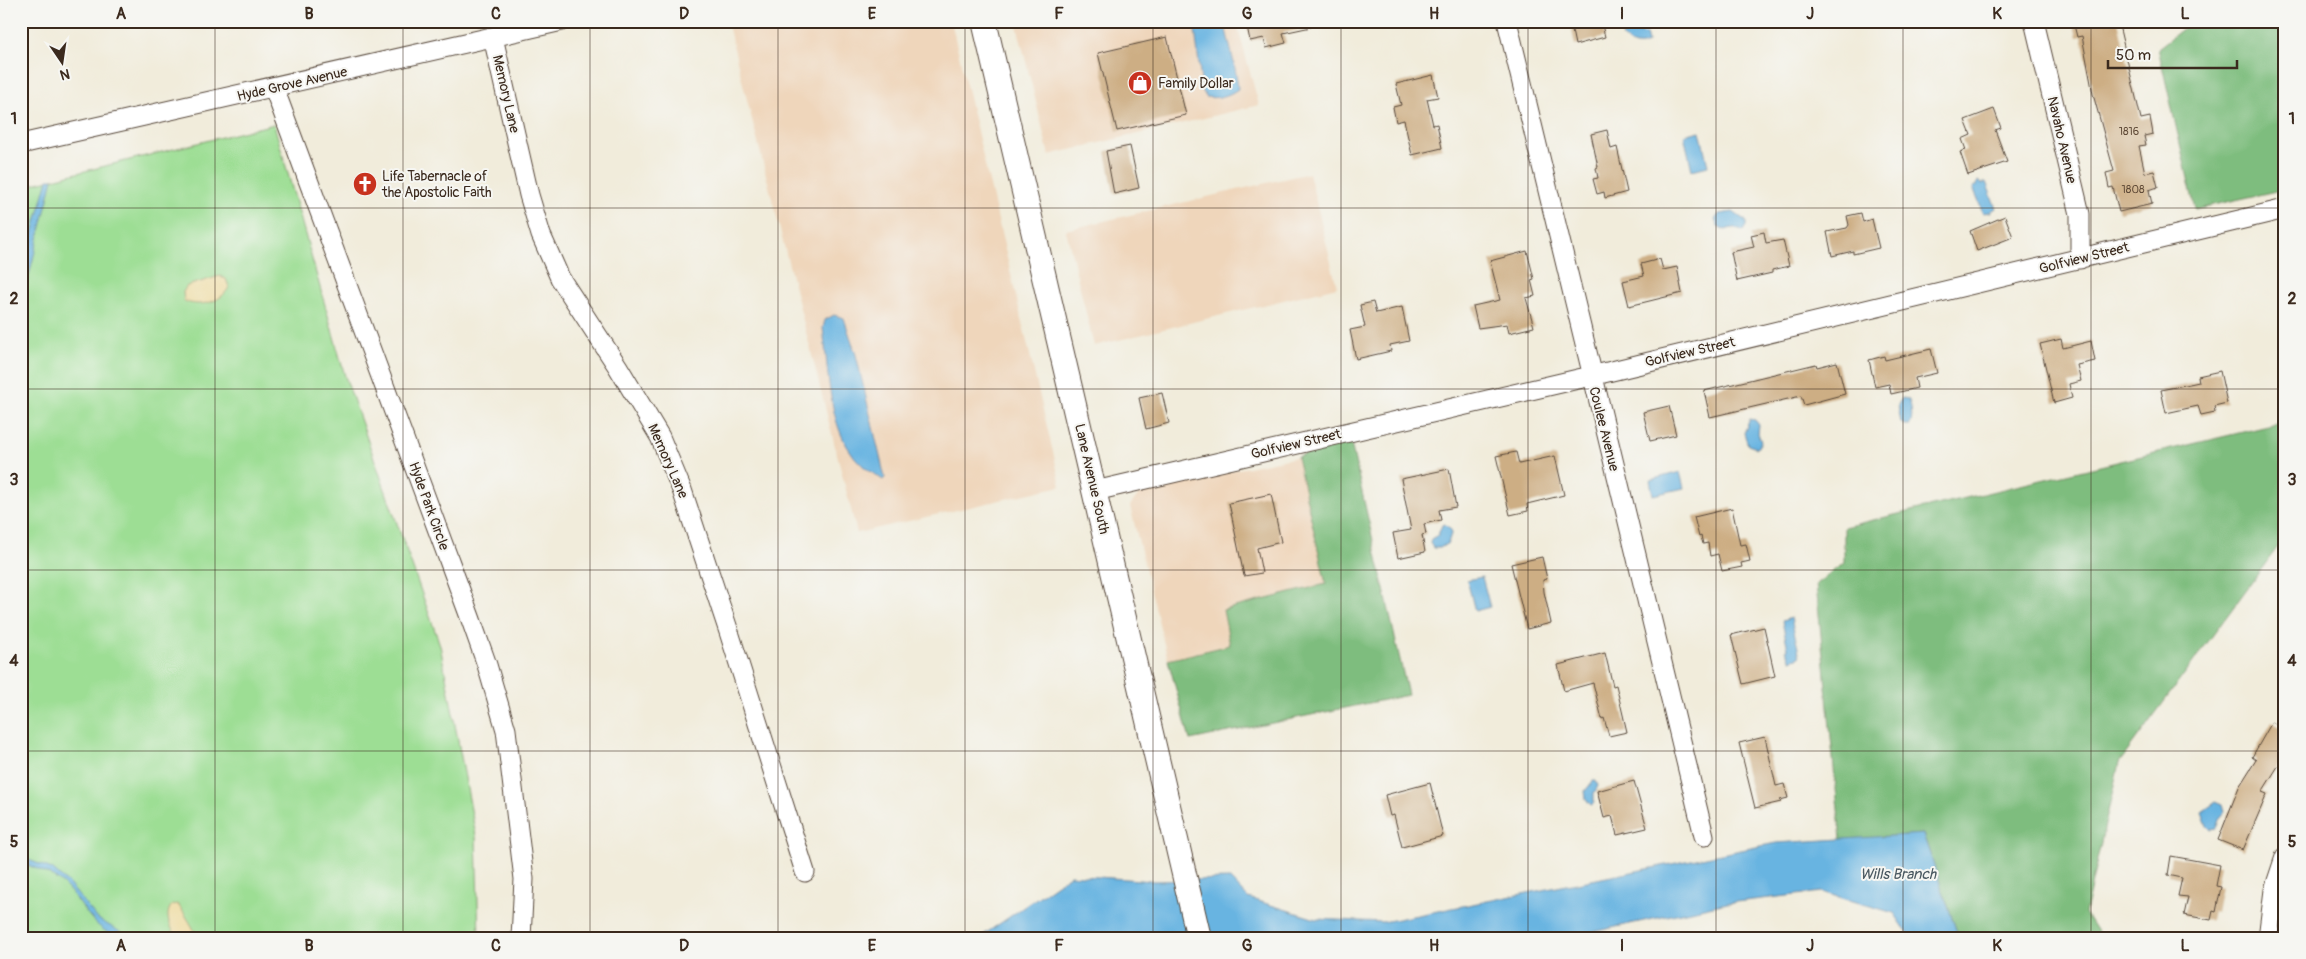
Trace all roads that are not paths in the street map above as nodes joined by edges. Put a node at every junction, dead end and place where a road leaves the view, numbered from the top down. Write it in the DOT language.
graph roads {
  1 [pos="562,21"];
  2 [pos="984,21"];
  3 [pos="1507,21"];
  4 [pos="2034,21"];
  5 [pos="493,37"];
  6 [pos="274,88"];
  7 [pos="21,144"];
  8 [pos="2285,209"];
  9 [pos="2080,259"];
  10 [pos="1591,376"];
  11 [pos="1095,491"];
  12 [pos="1704,836"];
  13 [pos="2285,857"];
  14 [pos="805,872"];
  15 [pos="521,938"];
  16 [pos="1200,938"];
  17 [pos="2268,938"];
  1 -- 5 [label="street, Hyde Grove Avenue"];
  2 -- 11 [label="main road, Lane Avenue South"];
  3 -- 10 [label="street, Coulee Avenue"];
  4 -- 9 [label="street, Navaho Avenue"];
  5 -- 6 [label="street, Hyde Grove Avenue"];
  5 -- 14 [label="street, Memory Lane"];
  6 -- 7 [label="street, Hyde Grove Avenue"];
  6 -- 15 [label="street, Hyde Park Circle"];
  8 -- 9 [label="street, Golfview Street"];
  9 -- 10 [label="street, Golfview Street"];
  10 -- 11 [label="street, Golfview Street"];
  10 -- 12 [label="street, Coulee Avenue"];
  11 -- 16 [label="main road, Lane Avenue South"];
  13 -- 17 [label="street"];
}
